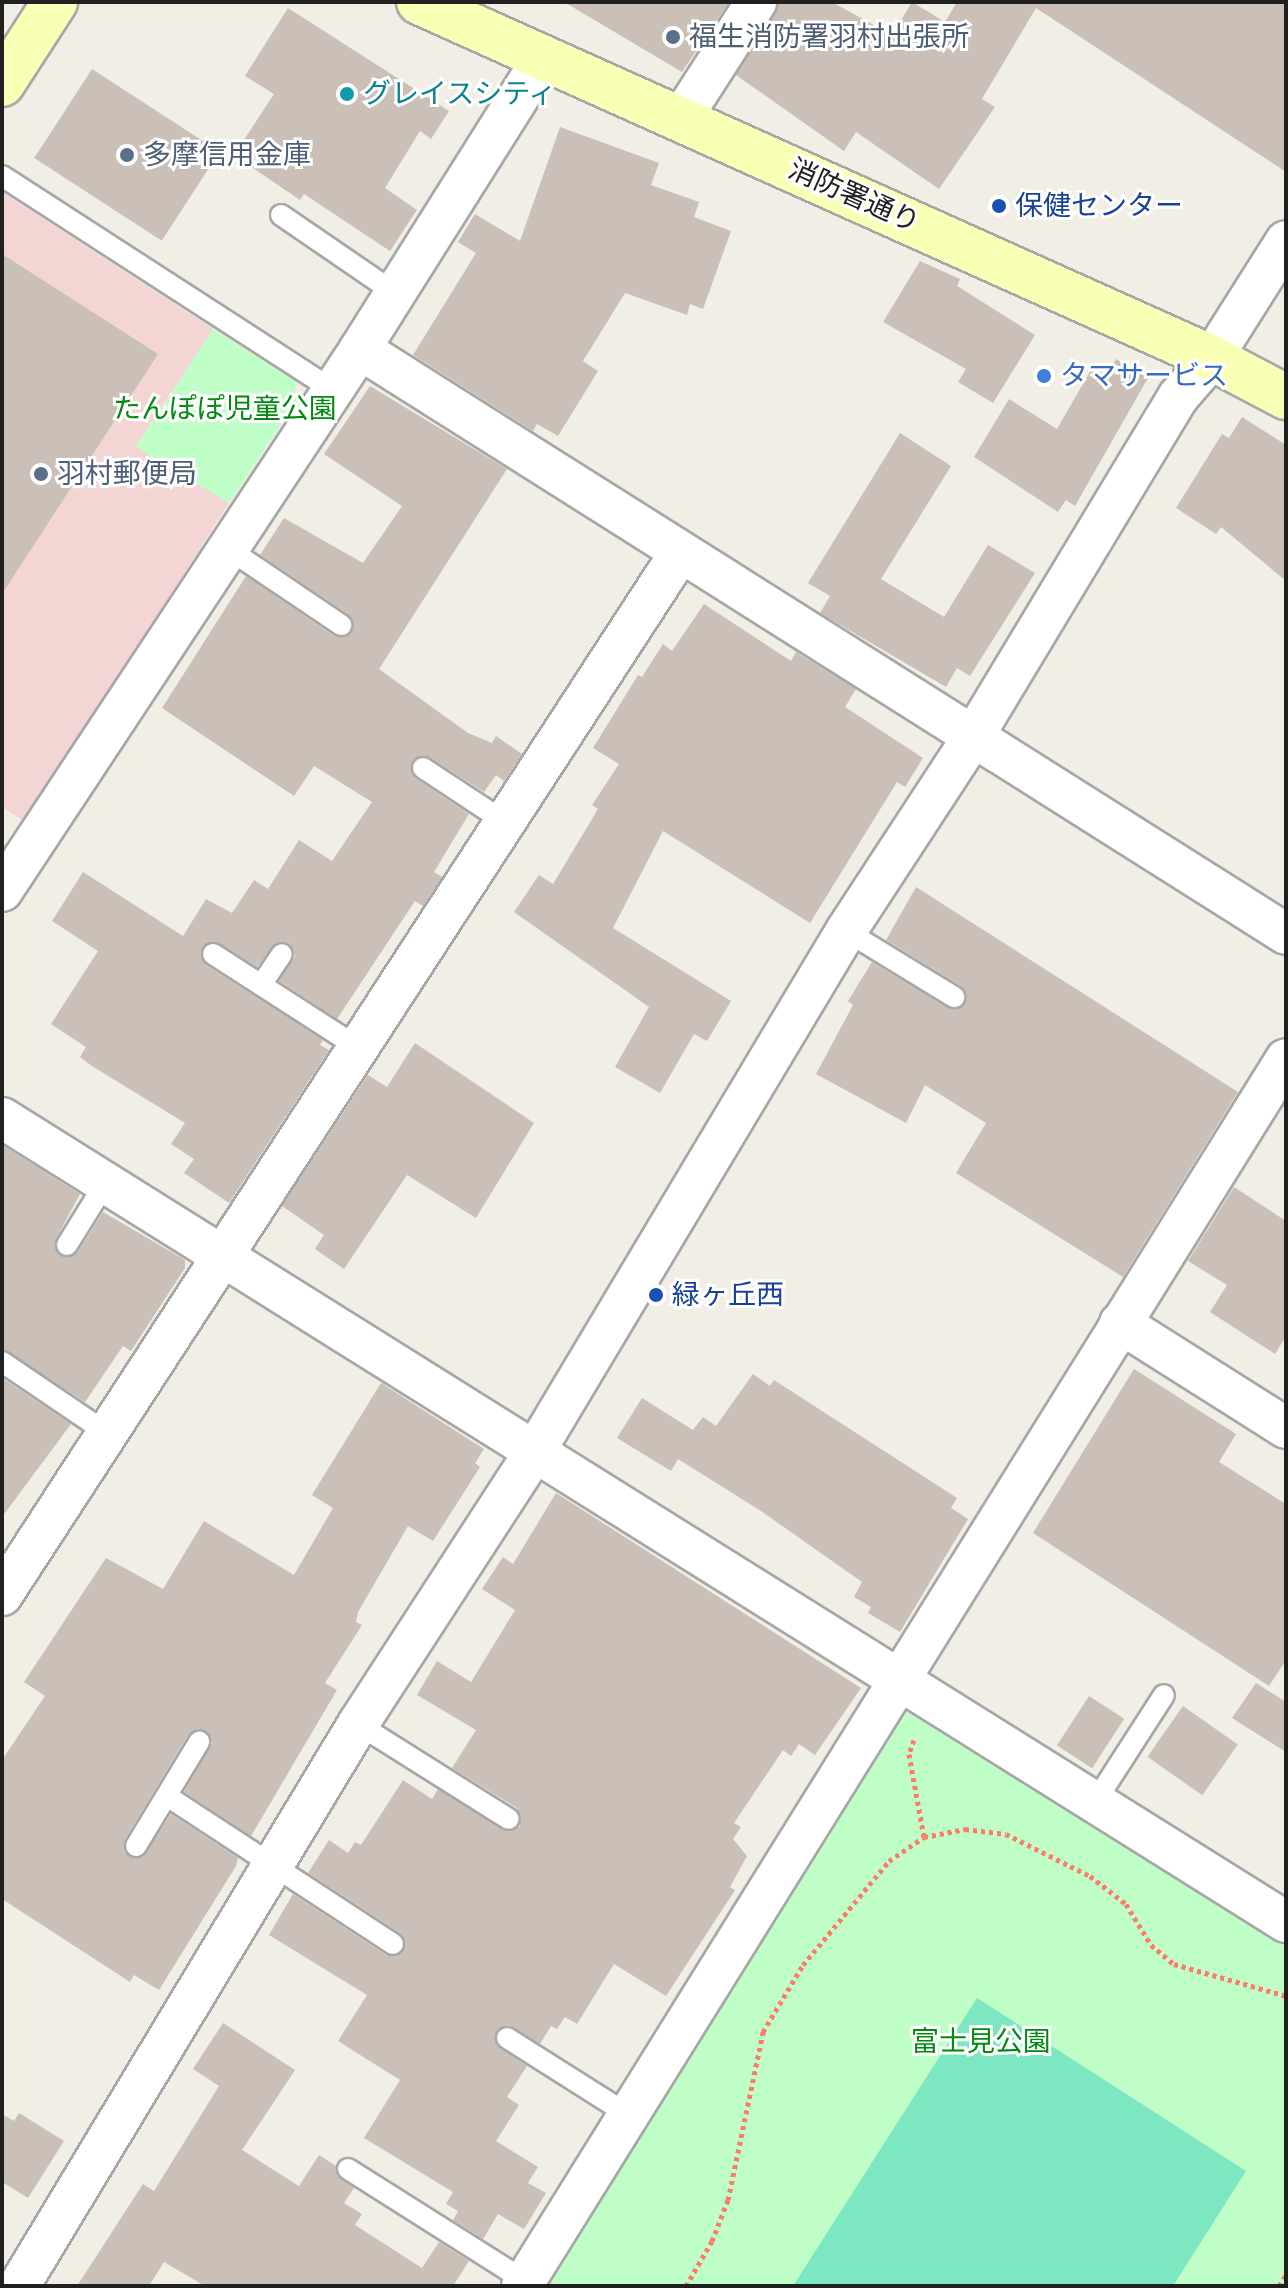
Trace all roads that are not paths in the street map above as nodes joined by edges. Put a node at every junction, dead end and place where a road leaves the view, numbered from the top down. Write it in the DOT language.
graph roads {
  1 [pos="55,2"];
  2 [pos="419,2"];
  3 [pos="756,2"];
  4 [pos="543,58"];
  5 [pos="2,84"];
  6 [pos="682,117"];
  7 [pos="2,176"];
  8 [pos="281,215"];
  9 [pos="1286,241"];
  10 [pos="395,293"];
  11 [pos="360,349"];
  12 [pos="1212,358"];
  13 [pos="333,390"];
  14 [pos="1286,397"];
  15 [pos="227,548"];
  16 [pos="680,553"];
  17 [pos="341,625"];
  18 [pos="973,737"];
  19 [pos="423,768"];
  20 [pos="505,822"];
  21 [pos="2,891"];
  22 [pos="846,931"];
  23 [pos="1286,934"];
  24 [pos="213,954"];
  25 [pos="282,954"];
  26 [pos="261,985"];
  27 [pos="954,997"];
  28 [pos="359,1048"];
  29 [pos="1286,1059"];
  30 [pos="2,1118"];
  31 [pos="106,1182"];
  32 [pos="67,1245"];
  33 [pos="224,1253"];
  34 [pos="1120,1323"];
  35 [pos="2,1362"];
  36 [pos="1286,1428"];
  37 [pos="107,1433"];
  38 [pos="535,1451"];
  39 [pos="2,1595"];
  40 [pos="914,1688"];
  41 [pos="1164,1695"];
  42 [pos="358,1724"];
  43 [pos="199,1742"];
  44 [pos="167,1796"];
  45 [pos="1095,1802"];
  46 [pos="509,1819"];
  47 [pos="136,1846"];
  48 [pos="273,1865"];
  49 [pos="1286,1922"];
  50 [pos="393,1944"];
  51 [pos="507,2038"];
  52 [pos="627,2114"];
  53 [pos="348,2169"];
  54 [pos="16,2273"];
  55 [pos="524,2284"];
  1 -- 5 [label="street"];
  2 -- 4 [label="street, 消防署通り"];
  3 -- 6 [label="street"];
  4 -- 6 [label="street, 消防署通り"];
  4 -- 10 [label="street"];
  6 -- 12 [label="street, 消防署通り"];
  7 -- 13 [label="lane"];
  8 -- 10 [label="lane"];
  9 -- 12 [label="street"];
  10 -- 11 [label="street"];
  11 -- 13 [label="street"];
  11 -- 16 [label="street"];
  12 -- 14 [label="street, 消防署通り"];
  12 -- 18 [label="street"];
  13 -- 15 [label="street"];
  15 -- 17 [label="lane"];
  15 -- 21 [label="street"];
  16 -- 18 [label="street"];
  16 -- 20 [label="street"];
  18 -- 22 [label="street"];
  18 -- 23 [label="street"];
  19 -- 20 [label="lane"];
  20 -- 28 [label="street"];
  22 -- 27 [label="lane"];
  22 -- 38 [label="street"];
  24 -- 26 [label="lane"];
  25 -- 26 [label="lane"];
  26 -- 28 [label="lane"];
  28 -- 33 [label="street"];
  29 -- 34 [label="street"];
  30 -- 31 [label="street"];
  31 -- 32 [label="lane"];
  31 -- 33 [label="street"];
  33 -- 37 [label="street"];
  33 -- 38 [label="street"];
  34 -- 36 [label="street"];
  34 -- 40 [label="street"];
  35 -- 37 [label="lane"];
  37 -- 39 [label="street"];
  38 -- 40 [label="street"];
  38 -- 42 [label="street"];
  40 -- 45 [label="street"];
  40 -- 52 [label="street"];
  41 -- 45 [label="lane"];
  42 -- 46 [label="lane"];
  42 -- 48 [label="street"];
  43 -- 44 [label="lane"];
  44 -- 47 [label="lane"];
  44 -- 48 [label="lane"];
  45 -- 49 [label="street"];
  48 -- 50 [label="lane"];
  48 -- 54 [label="street"];
  51 -- 52 [label="lane"];
  52 -- 55 [label="street"];
  53 -- 55 [label="lane"];
}
